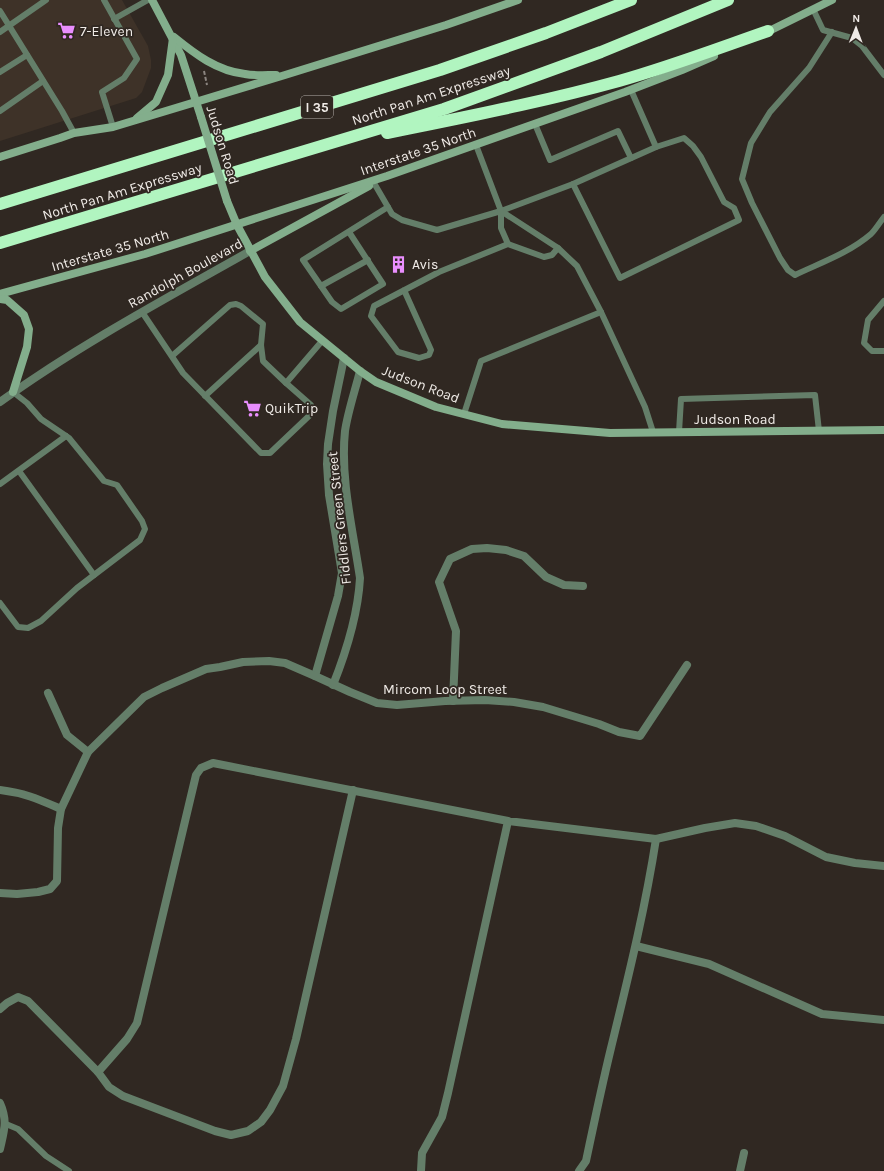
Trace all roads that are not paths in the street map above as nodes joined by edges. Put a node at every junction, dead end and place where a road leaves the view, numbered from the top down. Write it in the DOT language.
graph roads {
  1 [pos="46,0"];
  2 [pos="104,0"];
  3 [pos="148,0"];
  4 [pos="152,0"];
  5 [pos="518,0"];
  6 [pos="631,0"];
  7 [pos="728,0"];
  8 [pos="832,0"];
  9 [pos="813,9"];
  10 [pos="0,11"];
  11 [pos="114,19"];
  12 [pos="9,26"];
  13 [pos="768,31"];
  14 [pos="0,32"];
  15 [pos="832,32"];
  16 [pos="172,37"];
  17 [pos="27,55"];
  18 [pos="0,72"];
  19 [pos="285,75"];
  20 [pos="884,75"];
  21 [pos="43,81"];
  22 [pos="631,90"];
  23 [pos="196,102"];
  24 [pos="0,111"];
  25 [pos="132,121"];
  26 [pos="535,124"];
  27 [pos="114,127"];
  28 [pos="74,133"];
  29 [pos="476,145"];
  30 [pos="656,147"];
  31 [pos="310,149"];
  32 [pos="0,157"];
  33 [pos="631,158"];
  34 [pos="387,176"];
  35 [pos="374,183"];
  36 [pos="573,184"];
  37 [pos="0,204"];
  38 [pos="388,207"];
  39 [pos="501,211"];
  40 [pos="884,217"];
  41 [pos="237,225"];
  42 [pos="349,232"];
  43 [pos="0,244"];
  44 [pos="508,244"];
  45 [pos="558,248"];
  46 [pos="250,251"];
  47 [pos="368,260"];
  48 [pos="321,286"];
  49 [pos="404,290"];
  50 [pos="0,294"];
  51 [pos="0,299"];
  52 [pos="884,302"];
  53 [pos="142,312"];
  54 [pos="601,312"];
  55 [pos="322,340"];
  56 [pos="261,345"];
  57 [pos="884,351"];
  58 [pos="172,356"];
  59 [pos="344,358"];
  60 [pos="360,371"];
  61 [pos="286,383"];
  62 [pos="13,392"];
  63 [pos="205,396"];
  64 [pos="0,401"];
  65 [pos="464,414"];
  66 [pos="884,430"];
  67 [pos="819,431"];
  68 [pos="653,432"];
  69 [pos="679,432"];
  70 [pos="66,436"];
  71 [pos="19,471"];
  72 [pos="0,484"];
  73 [pos="94,575"];
  74 [pos="583,586"];
  75 [pos="0,603"];
  76 [pos="687,664"];
  77 [pos="315,676"];
  78 [pos="333,685"];
  79 [pos="48,693"];
  80 [pos="453,700"];
  81 [pos="88,752"];
  82 [pos="0,790"];
  83 [pos="352,790"];
  84 [pos="60,809"];
  85 [pos="508,821"];
  86 [pos="656,839"];
  87 [pos="884,866"];
  88 [pos="0,893"];
  89 [pos="636,946"];
  90 [pos="0,1009"];
  91 [pos="884,1020"];
  92 [pos="98,1072"];
  93 [pos="0,1103"];
  94 [pos="6,1124"];
  95 [pos="0,1149"];
  96 [pos="744,1153"];
  97 [pos="69,1171"];
  98 [pos="421,1171"];
  99 [pos="579,1171"];
  100 [pos="740,1171"];
  1 -- 12 [label="lane"];
  2 -- 11 [label="lane"];
  3 -- 11 [label="lane"];
  4 -- 16 [label="main road, Judson Road"];
  5 -- 19 [label="main road"];
  6 -- 37 [label="highway, North Pan Am Expressway / I 35"];
  7 -- 31 [label="highway, North Pan Am Expressway"];
  8 -- 9 [label="main road, Interstate 35 North"];
  9 -- 13 [label="main road, Interstate 35 North"];
  9 -- 15 [label="lane"];
  10 -- 12 [label="lane"];
  11 -- 27 [label="lane"];
  12 -- 14 [label="lane"];
  12 -- 17 [label="lane"];
  13 -- 22 [label="main road, Interstate 35 North"];
  13 -- 31 [label="highway"];
  15 -- 20 [label="lane"];
  15 -- 40 [label="lane"];
  16 -- 19 [label="main road"];
  16 -- 23 [label="main road, Judson Road"];
  16 -- 25 [label="main road"];
  17 -- 18 [label="lane"];
  17 -- 21 [label="lane"];
  19 -- 23 [label="main road"];
  21 -- 24 [label="lane"];
  21 -- 28 [label="lane"];
  22 -- 26 [label="main road, Interstate 35 North"];
  22 -- 30 [label="lane"];
  23 -- 25 [label="main road"];
  23 -- 41 [label="main road, Judson Road, bridge"];
  25 -- 27 [label="main road"];
  26 -- 29 [label="main road, Interstate 35 North"];
  26 -- 33 [label="lane"];
  27 -- 28 [label="main road"];
  28 -- 32 [label="main road"];
  29 -- 34 [label="main road, Interstate 35 North"];
  29 -- 39 [label="lane"];
  30 -- 33 [label="lane"];
  30 -- 36 [label="lane"];
  31 -- 43 [label="highway, North Pan Am Expressway"];
  33 -- 36 [label="lane"];
  34 -- 35 [label="main road, Randolph Boulevard"];
  34 -- 41 [label="main road, Interstate 35 North"];
  35 -- 38 [label="lane"];
  35 -- 46 [label="main road, Randolph Boulevard"];
  36 -- 39 [label="lane"];
  38 -- 39 [label="lane"];
  38 -- 42 [label="lane"];
  39 -- 44 [label="lane"];
  39 -- 45 [label="lane"];
  41 -- 46 [label="main road, Judson Road"];
  41 -- 50 [label="main road, Interstate 35 North"];
  42 -- 47 [label="lane"];
  42 -- 48 [label="lane"];
  44 -- 45 [label="lane"];
  44 -- 49 [label="lane"];
  45 -- 54 [label="lane"];
  46 -- 53 [label="street, Randolph Boulevard"];
  46 -- 55 [label="main road, Judson Road"];
  47 -- 48 [label="lane"];
  47 -- 48 [label="lane"];
  49 -- 49 [label="lane"];
  51 -- 62 [label="main road"];
  52 -- 57 [label="lane"];
  53 -- 58 [label="lane"];
  53 -- 62 [label="street, Randolph Boulevard"];
  54 -- 65 [label="lane"];
  54 -- 68 [label="lane"];
  55 -- 59 [label="main road, Judson Road"];
  55 -- 61 [label="lane"];
  56 -- 58 [label="lane"];
  56 -- 61 [label="lane"];
  56 -- 63 [label="lane"];
  58 -- 63 [label="lane"];
  59 -- 60 [label="main road, Judson Road"];
  59 -- 77 [label="street, Fiddlers Green Street"];
  60 -- 65 [label="main road, Judson Road"];
  60 -- 78 [label="street, Fiddlers Green Street"];
  61 -- 63 [label="lane"];
  62 -- 64 [label="street, Randolph Boulevard"];
  62 -- 70 [label="lane"];
  65 -- 68 [label="main road, Judson Road"];
  66 -- 67 [label="main road, Judson Road"];
  67 -- 69 [label="main road, Judson Road"];
  67 -- 69 [label="lane"];
  68 -- 69 [label="main road, Judson Road"];
  70 -- 71 [label="lane"];
  70 -- 73 [label="lane"];
  71 -- 72 [label="lane"];
  71 -- 73 [label="lane"];
  73 -- 75 [label="lane"];
  74 -- 80 [label="street"];
  76 -- 80 [label="street, Mircom Loop Street"];
  77 -- 78 [label="street, Mircom Loop Street"];
  77 -- 81 [label="street, Mircom Loop Street"];
  78 -- 80 [label="street, Mircom Loop Street"];
  79 -- 81 [label="street"];
  81 -- 84 [label="street, Mircom Loop Street"];
  82 -- 84 [label="street"];
  83 -- 85 [label="street"];
  83 -- 92 [label="street"];
  83 -- 92 [label="street"];
  84 -- 88 [label="street, Mircom Loop Street"];
  85 -- 86 [label="street"];
  85 -- 98 [label="street"];
  86 -- 87 [label="street"];
  86 -- 89 [label="street"];
  89 -- 91 [label="street"];
  89 -- 99 [label="street"];
  90 -- 92 [label="street"];
  93 -- 94 [label="street"];
  94 -- 95 [label="street"];
  94 -- 97 [label="lane"];
  96 -- 100 [label="street"];
}
